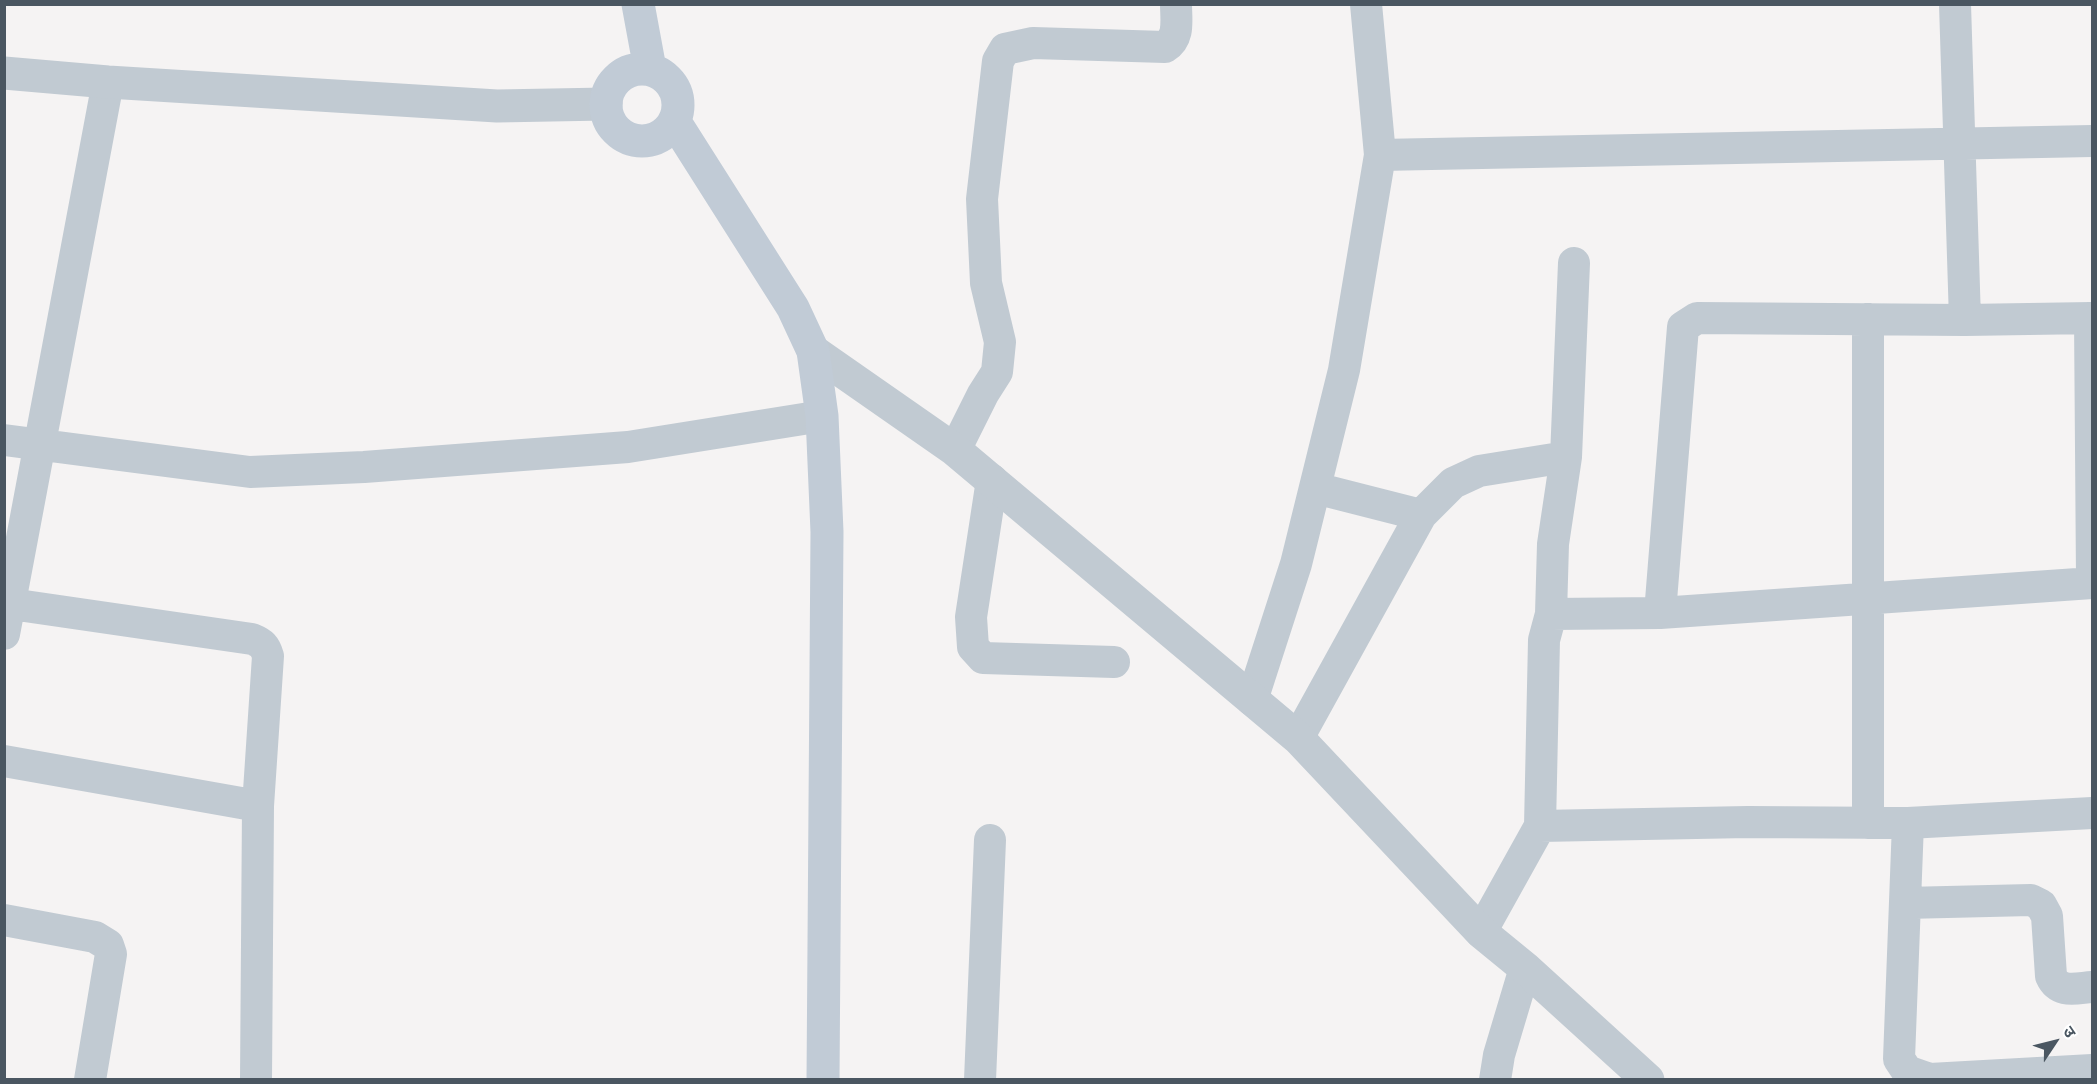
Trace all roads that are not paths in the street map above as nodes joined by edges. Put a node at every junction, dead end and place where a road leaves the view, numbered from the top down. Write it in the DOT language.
graph roads {
  1 [pos="638,4"];
  2 [pos="1176,4"];
  3 [pos="1366,4"];
  4 [pos="1955,4"];
  5 [pos="650,69"];
  6 [pos="4,73"];
  7 [pos="108,82"];
  8 [pos="606,104"];
  9 [pos="675,122"];
  10 [pos="2092,141"];
  11 [pos="1960,143"];
  12 [pos="1380,155"];
  13 [pos="1574,263"];
  14 [pos="2091,318"];
  15 [pos="1868,319"];
  16 [pos="1965,320"];
  17 [pos="813,351"];
  18 [pos="822,416"];
  19 [pos="4,440"];
  20 [pos="39,444"];
  21 [pos="954,450"];
  22 [pos="1566,457"];
  23 [pos="992,480"];
  24 [pos="2092,486"];
  25 [pos="1315,488"];
  26 [pos="1421,515"];
  27 [pos="14,523"];
  28 [pos="2092,581"];
  29 [pos="1868,599"];
  30 [pos="1660,613"];
  31 [pos="6,614"];
  32 [pos="1551,614"];
  33 [pos="1114,662"];
  34 [pos="1252,700"];
  35 [pos="1298,738"];
  36 [pos="4,761"];
  37 [pos="258,806"];
  38 [pos="2092,813"];
  39 [pos="1868,823"];
  40 [pos="1908,823"];
  41 [pos="1540,826"];
  42 [pos="990,840"];
  43 [pos="1905,903"];
  44 [pos="4,920"];
  45 [pos="1481,932"];
  46 [pos="1525,968"];
  47 [pos="2092,987"];
  48 [pos="2092,1070"];
  49 [pos="1637,1076"];
  50 [pos="1984,1078"];
  51 [pos="90,1080"];
  52 [pos="255,1080"];
  53 [pos="823,1080"];
  54 [pos="981,1080"];
  55 [pos="1495,1080"];
  1 -- 5 [label="main road"];
  2 -- 21 [label="street"];
  3 -- 12 [label="street"];
  4 -- 11 [label="street"];
  5 -- 8 [label="main road"];
  5 -- 9 [label="main road"];
  6 -- 7 [label="street"];
  7 -- 8 [label="street"];
  7 -- 20 [label="street"];
  8 -- 9 [label="main road"];
  9 -- 17 [label="main road"];
  10 -- 11 [label="street"];
  11 -- 12 [label="street"];
  11 -- 16 [label="street"];
  12 -- 25 [label="street"];
  13 -- 22 [label="street"];
  14 -- 16 [label="street"];
  14 -- 24 [label="street"];
  15 -- 16 [label="street"];
  15 -- 29 [label="street"];
  15 -- 30 [label="street"];
  17 -- 18 [label="main road"];
  17 -- 21 [label="street"];
  18 -- 20 [label="street"];
  18 -- 53 [label="main road"];
  19 -- 20 [label="street"];
  20 -- 27 [label="street"];
  21 -- 23 [label="street"];
  22 -- 26 [label="street"];
  22 -- 32 [label="street"];
  23 -- 33 [label="street"];
  23 -- 34 [label="street"];
  24 -- 28 [label="street"];
  25 -- 26 [label="street"];
  25 -- 34 [label="street"];
  26 -- 35 [label="street"];
  27 -- 31 [label="street"];
  28 -- 29 [label="street"];
  29 -- 30 [label="street"];
  29 -- 39 [label="street"];
  30 -- 32 [label="street"];
  31 -- 37 [label="street"];
  32 -- 41 [label="street"];
  34 -- 35 [label="street"];
  35 -- 45 [label="street"];
  36 -- 37 [label="street"];
  37 -- 52 [label="street"];
  38 -- 40 [label="street"];
  39 -- 40 [label="street"];
  39 -- 41 [label="street"];
  40 -- 43 [label="street"];
  41 -- 45 [label="street"];
  42 -- 54 [label="street"];
  43 -- 47 [label="street"];
  43 -- 50 [label="street"];
  44 -- 51 [label="street"];
  45 -- 46 [label="street"];
  46 -- 49 [label="street"];
  46 -- 55 [label="street"];
  48 -- 50 [label="street"];
}
